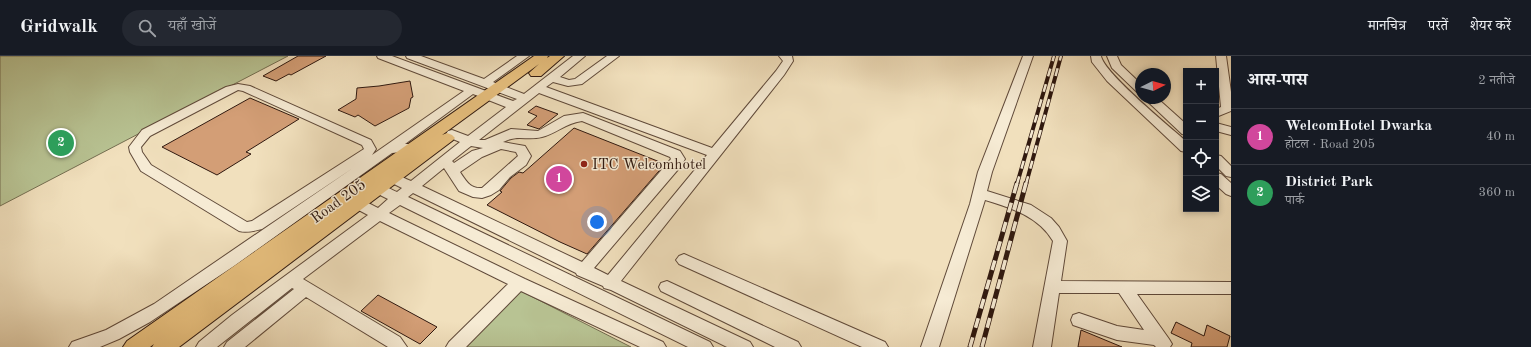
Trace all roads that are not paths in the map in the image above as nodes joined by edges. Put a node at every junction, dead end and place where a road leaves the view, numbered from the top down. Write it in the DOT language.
graph roads {
  1 [pos="382,56"];
  2 [pos="411,56"];
  3 [pos="524,56"];
  4 [pos="542,56"];
  5 [pos="558,56"];
  6 [pos="580,56"];
  7 [pos="614,56"];
  8 [pos="784,56"];
  9 [pos="1028,56"];
  10 [pos="1096,56"];
  11 [pos="1112,56"];
  12 [pos="1221,56"];
  13 [pos="552,78"];
  14 [pos="1135,84"];
  15 [pos="537,88"];
  16 [pos="499,94"];
  17 [pos="1157,104"];
  18 [pos="1219,112"];
  19 [pos="1183,117"];
  20 [pos="1172,118"];
  21 [pos="1183,128"];
  22 [pos="1219,128"];
  23 [pos="1231,131"];
  24 [pos="452,134"];
  25 [pos="469,141"];
  26 [pos="494,141"];
  27 [pos="368,142"];
  28 [pos="1183,145"];
  29 [pos="508,146"];
  30 [pos="414,147"];
  31 [pos="389,149"];
  32 [pos="715,154"];
  33 [pos="1219,162"];
  34 [pos="449,166"];
  35 [pos="1231,173"];
  36 [pos="393,178"];
  37 [pos="1219,179"];
  38 [pos="411,187"];
  39 [pos="379,189"];
  40 [pos="1231,191"];
  41 [pos="980,193"];
  42 [pos="398,198"];
  43 [pos="358,204"];
  44 [pos="379,214"];
  45 [pos="684,260"];
  46 [pos="583,271"];
  47 [pos="292,280"];
  48 [pos="519,283"];
  49 [pos="610,284"];
  50 [pos="667,287"];
  51 [pos="306,288"];
  52 [pos="1051,288"];
  53 [pos="1231,288"];
  54 [pos="1125,289"];
  55 [pos="1079,320"];
  56 [pos="160,339"];
  57 [pos="1162,343"];
  58 [pos="697,345"];
  59 [pos="78,347"];
  60 [pos="120,347"];
  61 [pos="134,347"];
  62 [pos="205,347"];
  63 [pos="233,347"];
  64 [pos="398,347"];
  65 [pos="455,347"];
  66 [pos="657,347"];
  67 [pos="744,347"];
  68 [pos="792,347"];
  69 [pos="878,347"];
  70 [pos="930,347"];
  71 [pos="1042,347"];
  1 -- 16 [label="street"];
  2 -- 16 [label="street"];
  3 -- 16 [label="street"];
  4 -- 16 [label="main road, Road 205"];
  5 -- 16 [label="main road, Road 205"];
  6 -- 13 [label="street"];
  7 -- 13 [label="street"];
  8 -- 32 [label="street"];
  9 -- 41 [label="street"];
  10 -- 28 [label="street"];
  11 -- 14 [label="street"];
  12 -- 18 [label="street"];
  13 -- 15 [label="street"];
  15 -- 16 [label="street"];
  15 -- 32 [label="street"];
  16 -- 24 [label="main road, Road 205"];
  16 -- 25 [label="street"];
  16 -- 30 [label="main road, Road 205"];
  16 -- 31 [label="street"];
  17 -- 20 [label="street"];
  19 -- 20 [label="street"];
  20 -- 21 [label="street"];
  22 -- 23 [label="street"];
  24 -- 25 [label="street"];
  24 -- 36 [label="main road, Road 205"];
  25 -- 26 [label="street"];
  25 -- 34 [label="street"];
  26 -- 29 [label="street"];
  26 -- 46 [label="street"];
  27 -- 27 [label="street"];
  29 -- 34 [label="street"];
  29 -- 34 [label="street"];
  30 -- 31 [label="street"];
  30 -- 56 [label="main road, Road 205"];
  31 -- 59 [label="street"];
  32 -- 49 [label="street"];
  33 -- 35 [label="street"];
  34 -- 38 [label="street"];
  36 -- 38 [label="street"];
  36 -- 39 [label="main road, Road 205"];
  37 -- 40 [label="street"];
  38 -- 42 [label="street"];
  38 -- 46 [label="street"];
  39 -- 42 [label="street"];
  39 -- 43 [label="main road, Road 205"];
  41 -- 52 [label="street"];
  41 -- 70 [label="street"];
  42 -- 44 [label="street"];
  42 -- 58 [label="street"];
  43 -- 44 [label="street"];
  43 -- 56 [label="main road, Road 205"];
  44 -- 47 [label="street"];
  44 -- 48 [label="street"];
  45 -- 69 [label="street"];
  46 -- 49 [label="street"];
  47 -- 51 [label="street"];
  47 -- 62 [label="street"];
  48 -- 65 [label="street"];
  48 -- 66 [label="street"];
  49 -- 67 [label="street"];
  50 -- 68 [label="street"];
  51 -- 63 [label="street"];
  51 -- 64 [label="street"];
  52 -- 54 [label="street"];
  52 -- 71 [label="street"];
  53 -- 54 [label="street"];
  54 -- 57 [label="street"];
  55 -- 57 [label="street"];
  56 -- 60 [label="main road"];
  56 -- 61 [label="main road, Road 205"];
}
